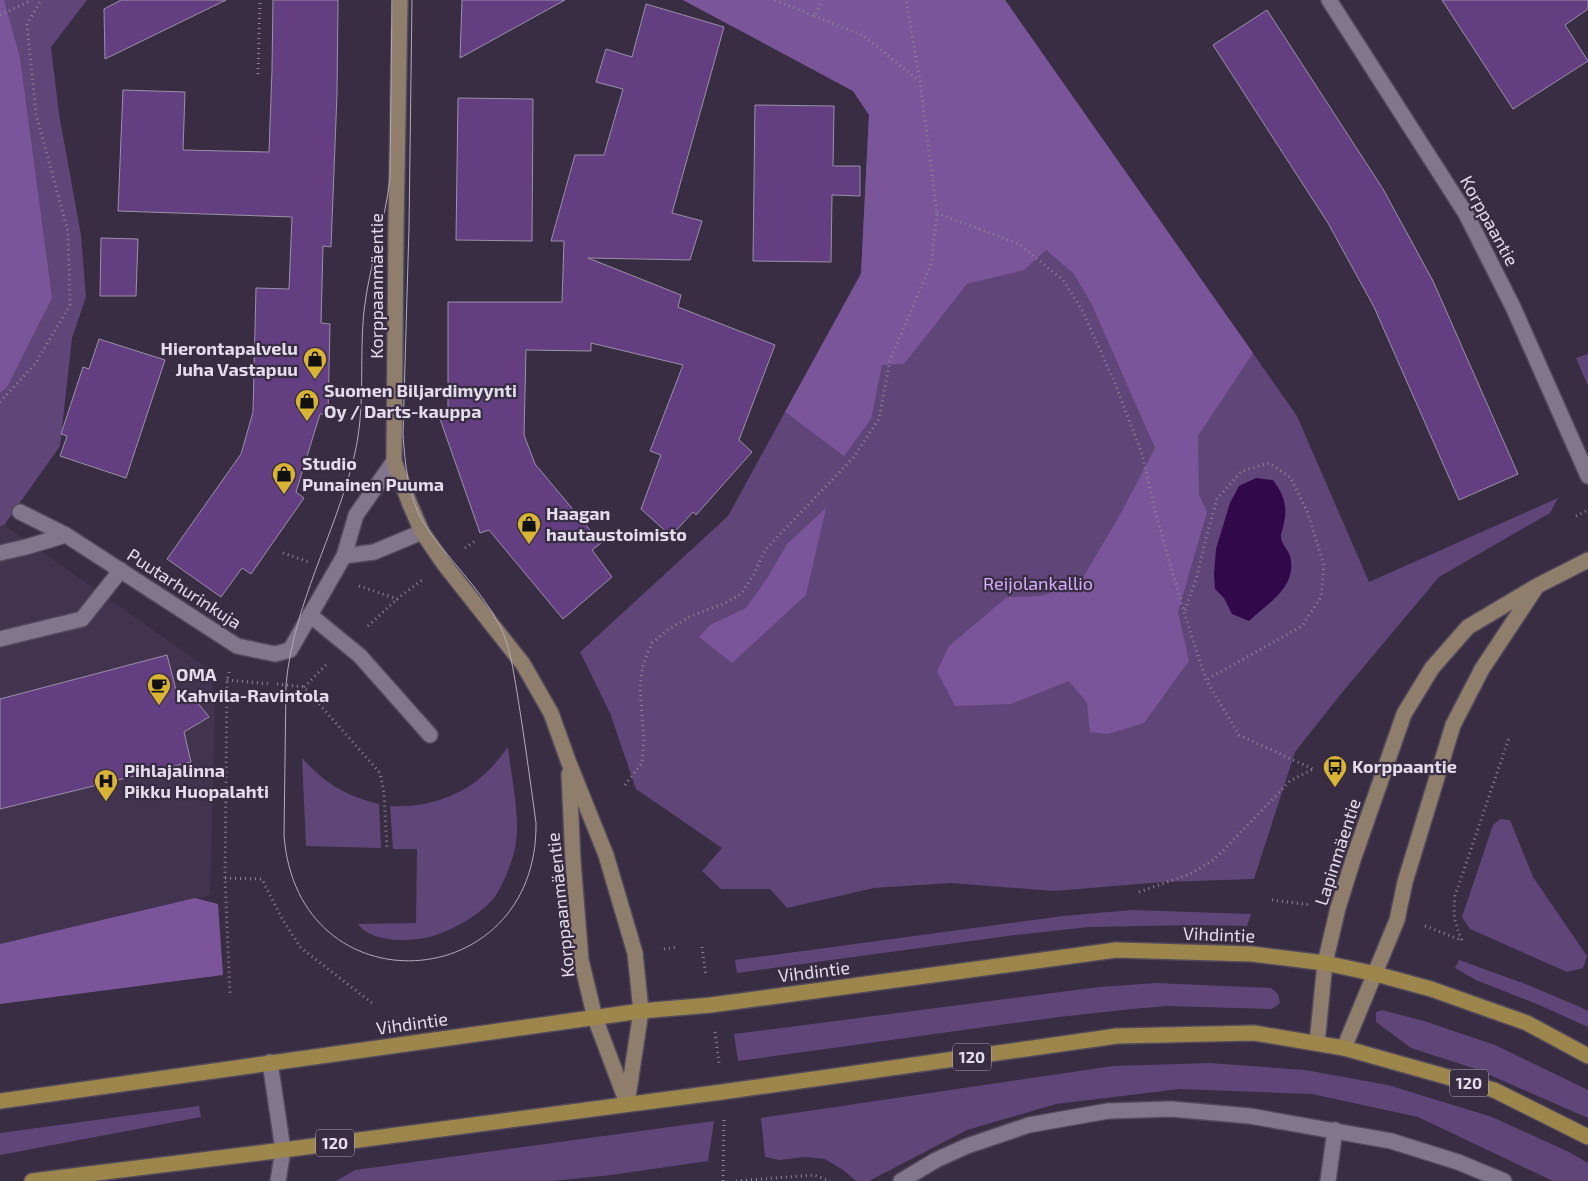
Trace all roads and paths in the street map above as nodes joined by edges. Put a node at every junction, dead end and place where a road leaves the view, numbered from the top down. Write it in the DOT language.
graph roads {
  1 [pos="32,0"];
  2 [pos="41,0"];
  3 [pos="260,0"];
  4 [pos="400,0"];
  5 [pos="775,0"];
  6 [pos="824,0"];
  7 [pos="906,0"];
  8 [pos="1329,0"];
  9 [pos="0,15"];
  10 [pos="814,16"];
  11 [pos="258,74"];
  12 [pos="920,81"];
  13 [pos="936,212"];
  14 [pos="0,402"];
  15 [pos="394,460"];
  16 [pos="1588,476"];
  17 [pos="1588,510"];
  18 [pos="20,512"];
  19 [pos="1576,516"];
  20 [pos="422,532"];
  21 [pos="66,535"];
  22 [pos="0,553"];
  23 [pos="344,556"];
  24 [pos="1588,560"];
  25 [pos="121,570"];
  26 [pos="1537,586"];
  27 [pos="1184,612"];
  28 [pos="310,615"];
  29 [pos="0,639"];
  30 [pos="229,671"];
  31 [pos="226,680"];
  32 [pos="1206,680"];
  33 [pos="430,735"];
  34 [pos="1509,738"];
  35 [pos="569,762"];
  36 [pos="625,785"];
  37 [pos="387,849"];
  38 [pos="225,878"];
  39 [pos="1139,892"];
  40 [pos="1462,940"];
  41 [pos="1325,963"];
  42 [pos="1376,974"];
  43 [pos="230,994"];
  44 [pos="372,1004"];
  45 [pos="641,1011"];
  46 [pos="595,1018"];
  47 [pos="1317,1043"];
  48 [pos="1344,1048"];
  49 [pos="1588,1056"];
  50 [pos="270,1062"];
  51 [pos="31,1096"];
  52 [pos="0,1097"];
  53 [pos="0,1101"];
  54 [pos="627,1104"];
  55 [pos="724,1121"];
  56 [pos="1335,1130"];
  57 [pos="1588,1137"];
  58 [pos="283,1150"];
  59 [pos="32,1181"];
  60 [pos="278,1181"];
  61 [pos="723,1181"];
  62 [pos="736,1181"];
  63 [pos="830,1181"];
  64 [pos="901,1181"];
  65 [pos="1328,1181"];
  66 [pos="1504,1181"];
  1 -- 9 [label="path"];
  2 -- 14 [label="path"];
  3 -- 11 [label="path"];
  4 -- 15 [label="street, Korppaanmäentie"];
  5 -- 10 [label="path"];
  6 -- 10 [label="path"];
  7 -- 12 [label="path"];
  8 -- 16 [label="street, Korppaantie"];
  10 -- 12 [label="path"];
  12 -- 13 [label="path"];
  13 -- 27 [label="path"];
  13 -- 36 [label="path"];
  15 -- 20 [label="street, Korppaanmäentie"];
  15 -- 23 [label="street, Puutarhurinkuja"];
  17 -- 19 [label="path"];
  18 -- 21 [label="street, Puutarhurinkuja"];
  20 -- 23 [label="street"];
  20 -- 35 [label="street, Korppaanmäentie"];
  21 -- 22 [label="street"];
  21 -- 25 [label="street, Puutarhurinkuja"];
  23 -- 28 [label="street, Puutarhurinkuja"];
  24 -- 26 [label="street, Lapinmäentie"];
  25 -- 28 [label="street, Puutarhurinkuja"];
  25 -- 29 [label="street"];
  26 -- 41 [label="street, Lapinmäentie"];
  26 -- 42 [label="street, Lapinmäentie"];
  27 -- 32 [label="path"];
  27 -- 32 [label="path"];
  28 -- 33 [label="street"];
  30 -- 31 [label="path"];
  31 -- 37 [label="path"];
  31 -- 38 [label="path"];
  32 -- 39 [label="path"];
  34 -- 40 [label="path"];
  35 -- 45 [label="street, Korppaanmäentie"];
  35 -- 46 [label="street, Korppaanmäentie"];
  38 -- 43 [label="path"];
  38 -- 44 [label="path"];
  41 -- 42 [label="main road, Vihdintie"];
  41 -- 45 [label="main road, Vihdintie"];
  41 -- 47 [label="street, Lapinmäentie"];
  42 -- 48 [label="street, Lapinmäentie"];
  42 -- 49 [label="main road, Vihdintie"];
  45 -- 46 [label="main road, Vihdintie"];
  45 -- 54 [label="street, Korppaanmäentie"];
  46 -- 50 [label="main road, Vihdintie"];
  46 -- 54 [label="street, Korppaanmäentie"];
  47 -- 48 [label="main road, 120"];
  47 -- 54 [label="main road, 120"];
  48 -- 57 [label="main road, 120"];
  50 -- 51 [label="main road, Vihdintie"];
  50 -- 58 [label="street"];
  51 -- 52 [label="main road, Vihdintie"];
  51 -- 53 [label="main road, Vihdintie"];
  54 -- 58 [label="main road, 120"];
  55 -- 61 [label="path"];
  56 -- 64 [label="street"];
  56 -- 65 [label="street"];
  56 -- 66 [label="street"];
  58 -- 59 [label="main road, 120"];
  58 -- 60 [label="street"];
  62 -- 63 [label="path"];
}
